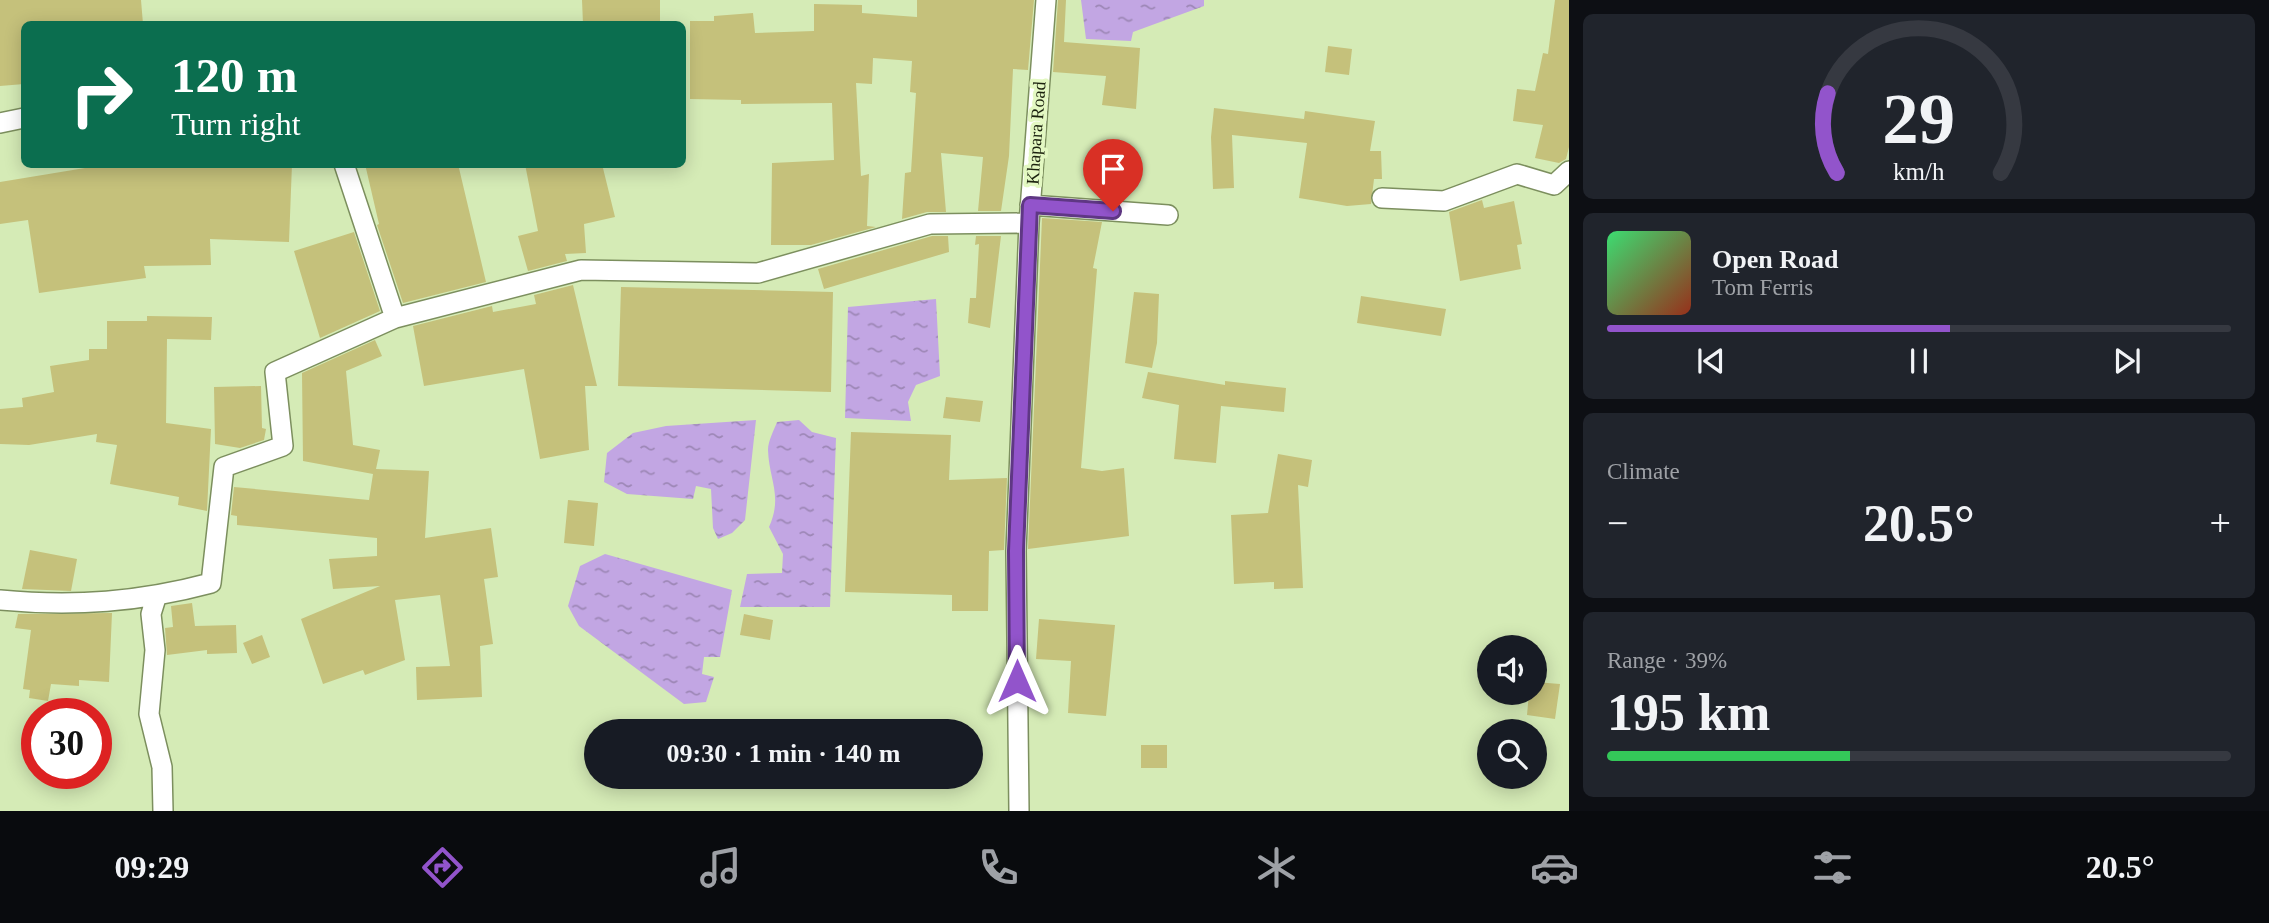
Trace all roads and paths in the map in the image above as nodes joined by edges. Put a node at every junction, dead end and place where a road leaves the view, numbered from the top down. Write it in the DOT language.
graph roads {
  1 [pos="1046,0"];
  2 [pos="21,119"];
  3 [pos="0,123"];
  4 [pos="345,168"];
  5 [pos="1569,171"];
  6 [pos="1382,198"];
  7 [pos="1030,214"];
  8 [pos="1168,215"];
  9 [pos="395,318"];
  10 [pos="156,598"];
  11 [pos="0,600"];
  12 [pos="163,811"];
  13 [pos="1019,811"];
  1 -- 7 [label="street, Khapara Road"];
  2 -- 3 [label="street"];
  4 -- 9 [label="street"];
  5 -- 6 [label="street"];
  7 -- 8 [label="street"];
  7 -- 9 [label="street"];
  7 -- 13 [label="street, Khapara Road"];
  9 -- 10 [label="street"];
  10 -- 11 [label="street"];
  10 -- 12 [label="street"];
}
